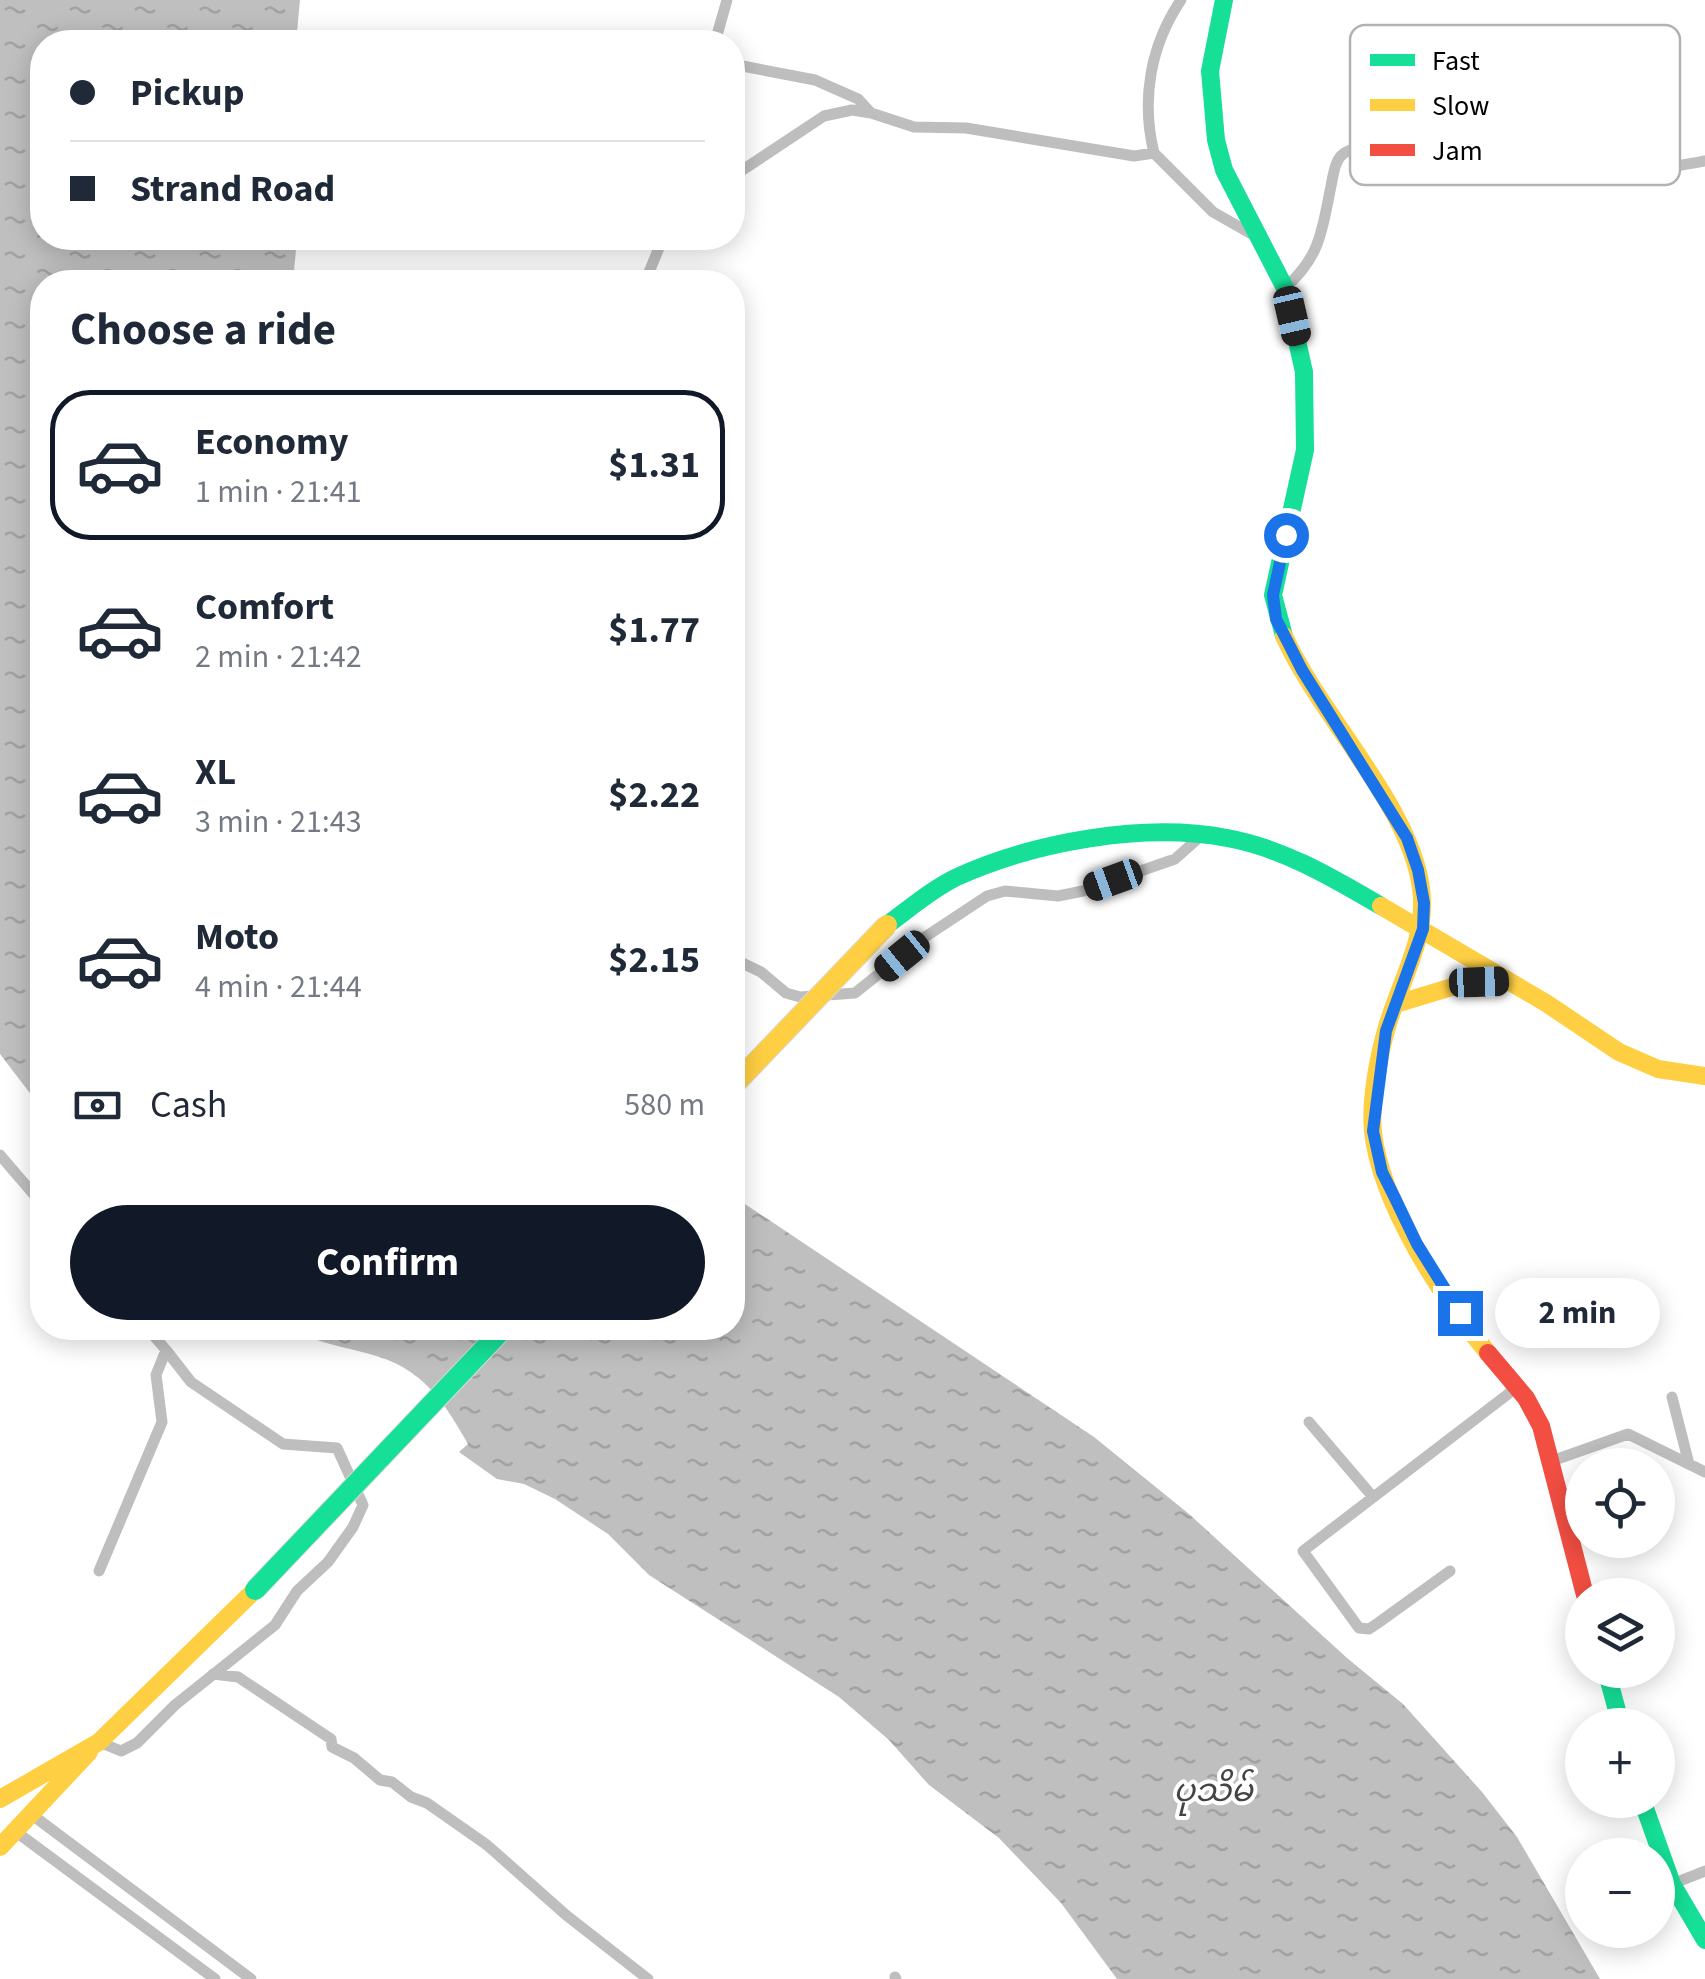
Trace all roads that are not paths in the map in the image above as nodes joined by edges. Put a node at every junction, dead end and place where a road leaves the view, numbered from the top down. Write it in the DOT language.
graph roads {
  1 [pos="727,0"];
  2 [pos="1181,0"];
  3 [pos="1222,1"];
  4 [pos="718,30"];
  5 [pos="745,67"];
  6 [pos="871,113"];
  7 [pos="1350,152"];
  8 [pos="1154,153"];
  9 [pos="1705,161"];
  10 [pos="1680,164"];
  11 [pos="745,169"];
  12 [pos="1257,237"];
  13 [pos="1285,288"];
  14 [pos="1202,834"];
  15 [pos="1423,929"];
  16 [pos="745,964"];
  17 [pos="1510,982"];
  18 [pos="1396,1004"];
  19 [pos="745,1073"];
  20 [pos="1705,1076"];
  21 [pos="0,1155"];
  22 [pos="30,1190"];
  23 [pos="157,1340"];
  24 [pos="493,1340"];
  25 [pos="166,1350"];
  26 [pos="1516,1388"];
  27 [pos="1672,1397"];
  28 [pos="1310,1422"];
  29 [pos="1549,1462"];
  30 [pos="1690,1464"];
  31 [pos="1705,1472"];
  32 [pos="1373,1497"];
  33 [pos="1450,1570"];
  34 [pos="100,1571"];
  35 [pos="1580,1578"];
  36 [pos="213,1674"];
  37 [pos="99,1742"];
  38 [pos="0,1799"];
  39 [pos="30,1814"];
  40 [pos="15,1831"];
  41 [pos="0,1847"];
  42 [pos="1705,1870"];
  43 [pos="1675,1883"];
  44 [pos="1675,1889"];
  45 [pos="1705,1940"];
  46 [pos="215,1979"];
  47 [pos="252,1979"];
  48 [pos="648,1979"];
  1 -- 4 [label="street"];
  2 -- 8 [label="street"];
  3 -- 12 [label="main road"];
  5 -- 6 [label="street"];
  6 -- 8 [label="street"];
  6 -- 11 [label="street"];
  7 -- 13 [label="street"];
  8 -- 12 [label="street"];
  9 -- 10 [label="street"];
  12 -- 13 [label="main road"];
  13 -- 15 [label="main road"];
  14 -- 15 [label="main road"];
  14 -- 16 [label="street"];
  14 -- 19 [label="main road, bridge"];
  15 -- 17 [label="main road"];
  15 -- 18 [label="main road"];
  17 -- 18 [label="main road"];
  17 -- 20 [label="main road"];
  18 -- 26 [label="main road"];
  21 -- 22 [label="street"];
  23 -- 25 [label="street"];
  24 -- 37 [label="main road, bridge"];
  25 -- 34 [label="street"];
  25 -- 36 [label="street"];
  26 -- 29 [label="main road"];
  26 -- 32 [label="street"];
  27 -- 30 [label="street"];
  28 -- 32 [label="street"];
  29 -- 30 [label="street"];
  29 -- 35 [label="main road"];
  30 -- 31 [label="street"];
  32 -- 33 [label="street"];
  36 -- 37 [label="street"];
  36 -- 48 [label="street"];
  37 -- 38 [label="main road"];
  37 -- 39 [label="main road"];
  39 -- 40 [label="main road"];
  39 -- 47 [label="street"];
  40 -- 41 [label="main road"];
  40 -- 46 [label="street"];
  42 -- 43 [label="street"];
  44 -- 45 [label="main road"];
}
